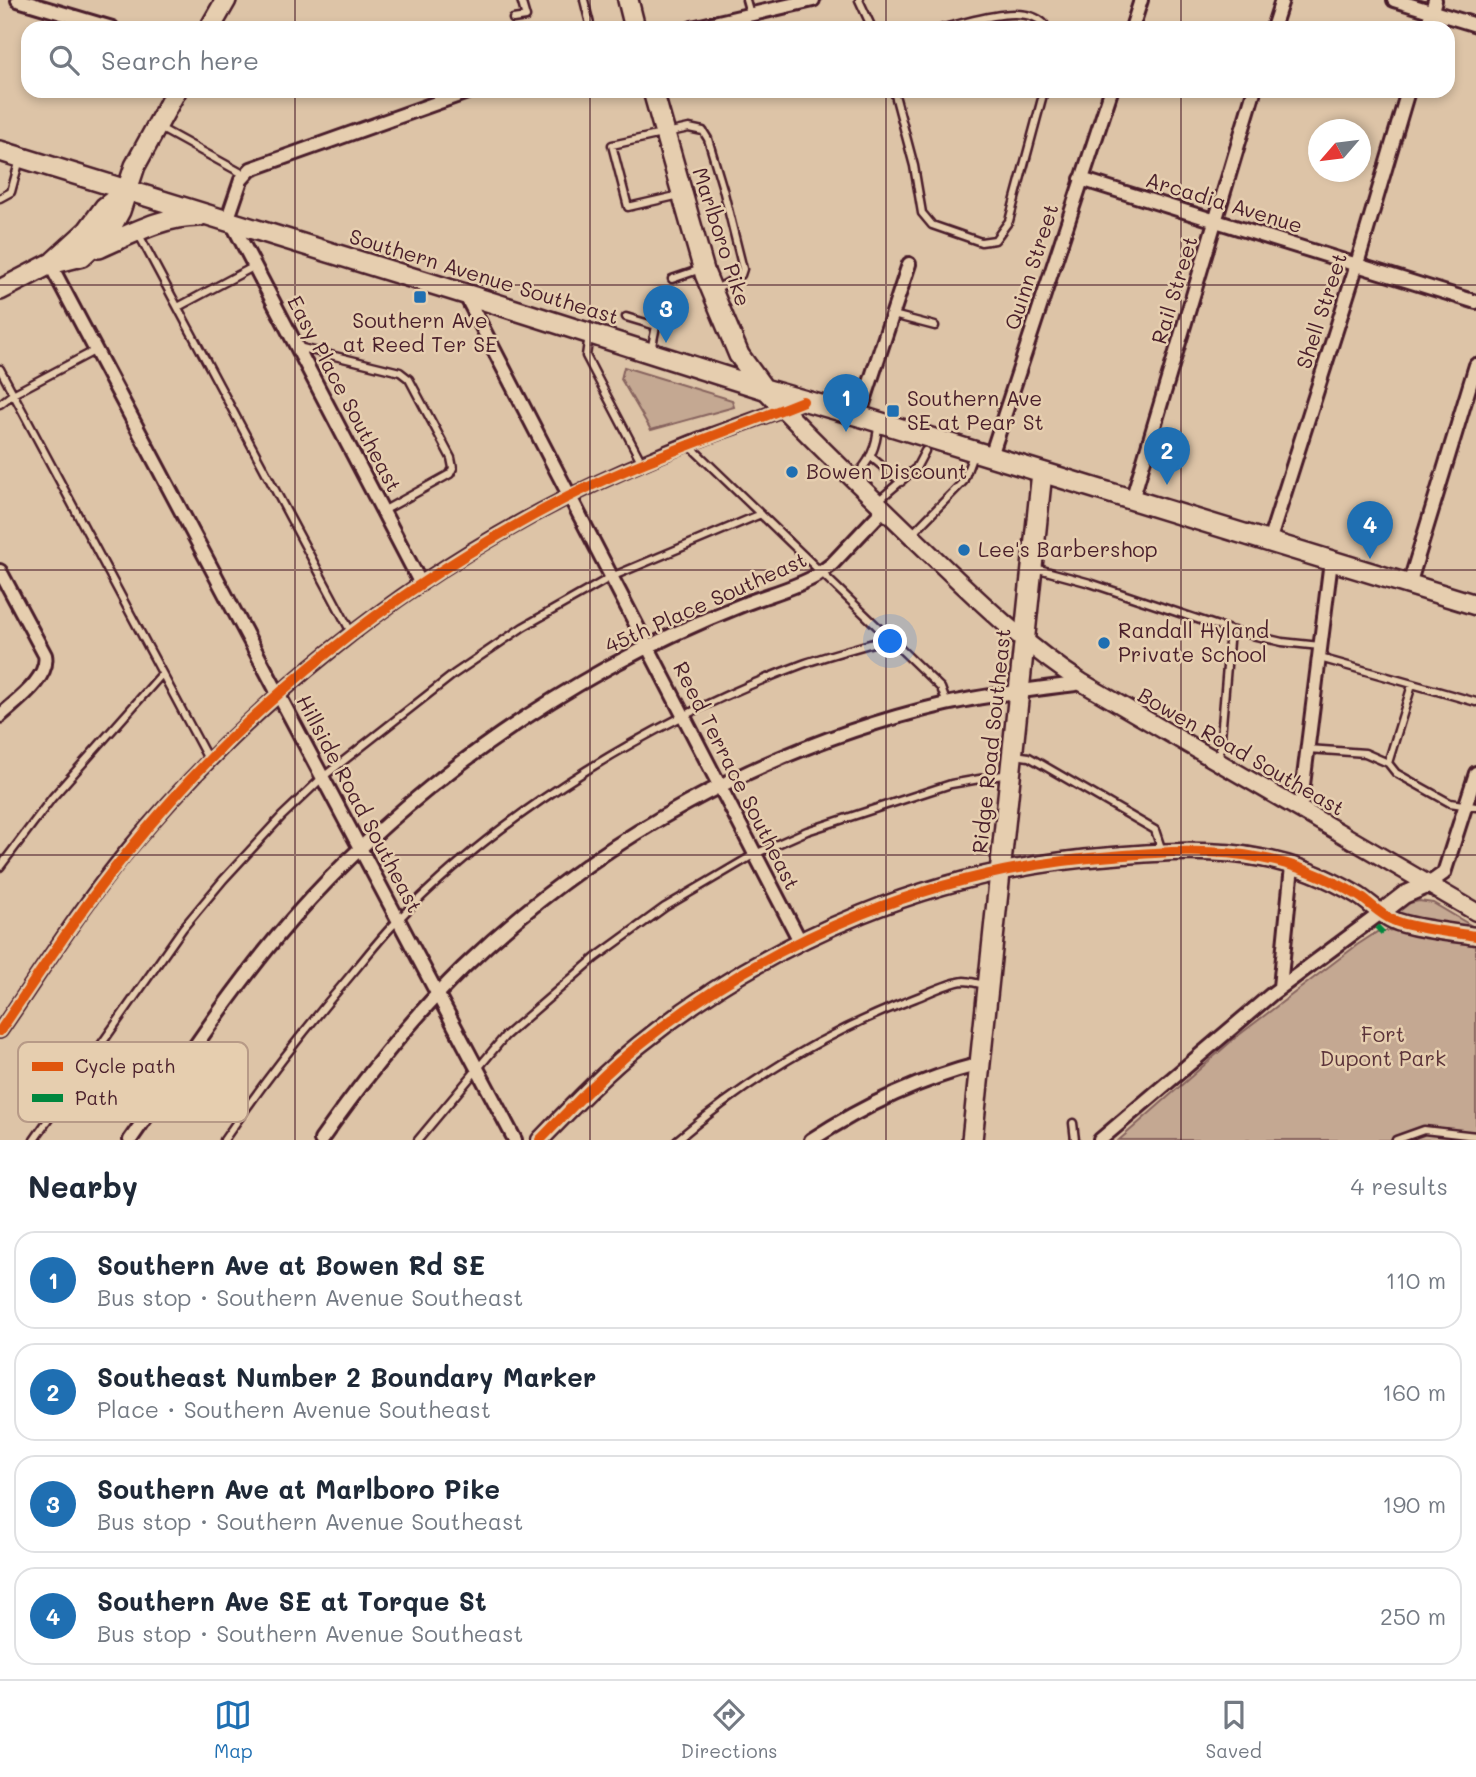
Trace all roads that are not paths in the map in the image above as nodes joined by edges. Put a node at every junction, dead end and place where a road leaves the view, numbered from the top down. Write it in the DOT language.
graph roads {
  1 [pos="18,0"];
  2 [pos="226,0"];
  3 [pos="521,0"];
  4 [pos="584,0"];
  5 [pos="628,0"];
  6 [pos="747,0"];
  7 [pos="813,0"];
  8 [pos="859,0"];
  9 [pos="1141,0"];
  10 [pos="1282,0"];
  11 [pos="1394,0"];
  12 [pos="1433,6"];
  13 [pos="750,14"];
  14 [pos="513,19"];
  15 [pos="88,21"];
  16 [pos="214,21"];
  17 [pos="589,21"];
  18 [pos="633,21"];
  19 [pos="721,21"];
  20 [pos="869,21"];
  21 [pos="973,21"];
  22 [pos="1042,21"];
  23 [pos="1134,21"];
  24 [pos="1275,21"];
  25 [pos="1476,25"];
  26 [pos="172,98"];
  27 [pos="450,98"];
  28 [pos="655,98"];
  29 [pos="896,98"];
  30 [pos="1042,98"];
  31 [pos="1109,98"];
  32 [pos="1252,98"];
  33 [pos="1406,98"];
  34 [pos="156,127"];
  35 [pos="665,133"];
  36 [pos="0,151"];
  37 [pos="21,158"];
  38 [pos="245,175"];
  39 [pos="1081,179"];
  40 [pos="125,191"];
  41 [pos="681,195"];
  42 [pos="0,198"];
  43 [pos="223,220"];
  44 [pos="1216,221"];
  45 [pos="137,231"];
  46 [pos="82,256"];
  47 [pos="50,264"];
  48 [pos="909,264"];
  49 [pos="1357,264"];
  50 [pos="255,266"];
  51 [pos="703,268"];
  52 [pos="672,279"];
  53 [pos="0,290"];
  54 [pos="712,291"];
  55 [pos="465,294"];
  56 [pos="1476,302"];
  57 [pos="178,307"];
  58 [pos="892,315"];
  59 [pos="626,317"];
  60 [pos="935,326"];
  61 [pos="589,333"];
  62 [pos="297,347"];
  63 [pos="96,350"];
  64 [pos="650,353"];
  65 [pos="1476,365"];
  66 [pos="0,369"];
  67 [pos="764,389"];
  68 [pos="13,394"];
  69 [pos="803,401"];
  70 [pos="0,404"];
  71 [pos="783,409"];
  72 [pos="868,418"];
  73 [pos="688,443"];
  74 [pos="925,451"];
  75 [pos="983,454"];
  76 [pos="870,456"];
  77 [pos="642,463"];
  78 [pos="1042,472"];
  79 [pos="852,478"];
  80 [pos="901,482"];
  81 [pos="569,496"];
  82 [pos="1132,500"];
  83 [pos="881,505"];
  84 [pos="383,511"];
  85 [pos="761,514"];
  86 [pos="911,535"];
  87 [pos="1269,541"];
  88 [pos="1331,561"];
  89 [pos="1033,568"];
  90 [pos="0,571"];
  91 [pos="822,572"];
  92 [pos="611,576"];
  93 [pos="421,584"];
  94 [pos="1409,585"];
  95 [pos="1476,605"];
  96 [pos="1230,631"];
  97 [pos="352,634"];
  98 [pos="890,638"];
  99 [pos="1025,642"];
  100 [pos="647,647"];
  101 [pos="1320,652"];
  102 [pos="162,674"];
  103 [pos="1083,683"];
  104 [pos="1412,684"];
  105 [pos="1020,692"];
  106 [pos="279,695"];
  107 [pos="1476,702"];
  108 [pos="947,704"];
  109 [pos="0,716"];
  110 [pos="683,717"];
  111 [pos="1308,749"];
  112 [pos="209,761"];
  113 [pos="1219,762"];
  114 [pos="1388,763"];
  115 [pos="1012,764"];
  116 [pos="1476,773"];
  117 [pos="323,777"];
  118 [pos="720,786"];
  119 [pos="1471,805"];
  120 [pos="1300,809"];
  121 [pos="361,849"];
  122 [pos="1163,853"];
  123 [pos="755,854"];
  124 [pos="1292,866"];
  125 [pos="0,867"];
  126 [pos="1000,872"];
  127 [pos="1427,885"];
  128 [pos="1382,912"];
  129 [pos="1476,912"];
  130 [pos="398,920"];
  131 [pos="1476,936"];
  132 [pos="800,940"];
  133 [pos="988,986"];
  134 [pos="1280,988"];
  135 [pos="438,995"];
  136 [pos="0,1031"];
  137 [pos="103,1042"];
  138 [pos="201,1042"];
  139 [pos="980,1064"];
  140 [pos="477,1068"];
  141 [pos="248,1106"];
  142 [pos="47,1122"];
  143 [pos="143,1122"];
  144 [pos="237,1122"];
  145 [pos="1073,1123"];
  146 [pos="1476,1136"];
  147 [pos="34,1140"];
  148 [pos="130,1140"];
  149 [pos="224,1140"];
  150 [pos="321,1140"];
  151 [pos="418,1140"];
  152 [pos="515,1140"];
  153 [pos="540,1140"];
  154 [pos="677,1140"];
  155 [pos="811,1140"];
  156 [pos="972,1140"];
  157 [pos="1075,1140"];
  158 [pos="1100,1140"];
  159 [pos="1396,1140"];
  1 -- 15 [label="street"];
  2 -- 16 [label="main road"];
  3 -- 14 [label="lane"];
  4 -- 17 [label="lane"];
  5 -- 18 [label="main road"];
  6 -- 13 [label="lane"];
  7 -- 13 [label="street"];
  8 -- 20 [label="lane"];
  9 -- 23 [label="street"];
  10 -- 24 [label="street"];
  11 -- 12 [label="street"];
  12 -- 25 [label="street"];
  13 -- 19 [label="street"];
  21 -- 22 [label="lane"];
  26 -- 34 [label="main road"];
  27 -- 38 [label="street"];
  28 -- 35 [label="main road, Marlboro Pike"];
  29 -- 30 [label="lane"];
  31 -- 39 [label="street, Quinn Street"];
  32 -- 44 [label="street, Rail Street"];
  33 -- 49 [label="street, Shell Street"];
  34 -- 38 [label="lane"];
  34 -- 40 [label="main road"];
  35 -- 41 [label="main road, Marlboro Pike"];
  35 -- 41 [label="lane"];
  35 -- 54 [label="lane"];
  36 -- 37 [label="main road, Southern Avenue Southeast"];
  37 -- 40 [label="main road, Southern Avenue Southeast"];
  37 -- 42 [label="lane"];
  38 -- 43 [label="street"];
  39 -- 44 [label="street, Arcadia Avenue"];
  39 -- 75 [label="street, Quinn Street"];
  40 -- 43 [label="main road, Southern Avenue Southeast"];
  40 -- 46 [label="main road"];
  40 -- 47 [label="main road"];
  41 -- 51 [label="main road, Marlboro Pike"];
  43 -- 45 [label="main road"];
  43 -- 50 [label="street, Easy Place Southeast"];
  43 -- 55 [label="main road, Southern Avenue Southeast"];
  44 -- 49 [label="street, Arcadia Avenue"];
  44 -- 82 [label="street, Rail Street"];
  45 -- 46 [label="main road"];
  45 -- 57 [label="lane"];
  46 -- 47 [label="main road"];
  47 -- 53 [label="main road"];
  47 -- 63 [label="street, Hillside Road Southeast"];
  48 -- 58 [label="street"];
  49 -- 56 [label="street, Arcadia Avenue"];
  49 -- 87 [label="street, Shell Street"];
  50 -- 57 [label="lane"];
  50 -- 62 [label="street, Easy Place Southeast"];
  51 -- 52 [label="lane"];
  51 -- 54 [label="main road, Marlboro Pike"];
  54 -- 67 [label="main road, Marlboro Pike"];
  55 -- 61 [label="main road, Southern Avenue Southeast"];
  55 -- 81 [label="street, Reed Terrace Southeast"];
  57 -- 97 [label="lane"];
  58 -- 60 [label="lane"];
  58 -- 72 [label="street"];
  59 -- 64 [label="lane"];
  61 -- 64 [label="main road, Southern Avenue Southeast"];
  61 -- 77 [label="lane"];
  62 -- 84 [label="street, Easy Place Southeast"];
  62 -- 84 [label="lane"];
  63 -- 68 [label="lane"];
  63 -- 106 [label="street, Hillside Road Southeast"];
  64 -- 67 [label="main road, Southern Avenue Southeast"];
  65 -- 94 [label="street"];
  66 -- 68 [label="lane"];
  67 -- 69 [label="main road, Southern Avenue Southeast"];
  67 -- 71 [label="street, Bowen Road Southeast"];
  68 -- 70 [label="lane"];
  68 -- 102 [label="lane"];
  69 -- 71 [label="street"];
  69 -- 72 [label="main road, Southern Avenue Southeast"];
  71 -- 73 [label="street"];
  71 -- 79 [label="street, Bowen Road Southeast"];
  72 -- 75 [label="main road, Southern Avenue Southeast"];
  72 -- 76 [label="lane"];
  73 -- 77 [label="street"];
  73 -- 85 [label="lane"];
  74 -- 80 [label="lane"];
  75 -- 78 [label="main road, Southern Avenue Southeast"];
  75 -- 86 [label="lane"];
  76 -- 79 [label="lane"];
  76 -- 80 [label="lane"];
  77 -- 81 [label="street"];
  78 -- 82 [label="main road, Southern Avenue Southeast"];
  78 -- 89 [label="main road, Ridge Road Southeast"];
  79 -- 83 [label="street, Bowen Road Southeast"];
  80 -- 83 [label="lane"];
  81 -- 92 [label="street, Reed Terrace Southeast"];
  81 -- 93 [label="street"];
  82 -- 87 [label="main road, Southern Avenue Southeast"];
  83 -- 86 [label="street, Bowen Road Southeast"];
  83 -- 91 [label="street, 45th Place Southeast"];
  84 -- 93 [label="street, Easy Place Southeast"];
  85 -- 91 [label="lane"];
  85 -- 92 [label="lane"];
  86 -- 99 [label="street, Bowen Road Southeast"];
  87 -- 88 [label="main road, Southern Avenue Southeast"];
  88 -- 94 [label="main road, Southern Avenue Southeast"];
  88 -- 101 [label="street"];
  89 -- 96 [label="lane"];
  89 -- 99 [label="main road, Ridge Road Southeast"];
  90 -- 109 [label="street"];
  91 -- 98 [label="lane"];
  91 -- 100 [label="street, 45th Place Southeast"];
  92 -- 100 [label="street, Reed Terrace Southeast"];
  92 -- 117 [label="lane"];
  93 -- 97 [label="street"];
  94 -- 95 [label="main road, Southern Avenue Southeast"];
  96 -- 101 [label="lane"];
  96 -- 113 [label="lane"];
  97 -- 106 [label="street"];
  98 -- 108 [label="lane"];
  98 -- 110 [label="lane"];
  99 -- 103 [label="street, Bowen Road Southeast"];
  99 -- 105 [label="main road, Ridge Road Southeast"];
  100 -- 110 [label="street, Reed Terrace Southeast"];
  100 -- 121 [label="street, 45th Place Southeast"];
  101 -- 104 [label="lane"];
  101 -- 111 [label="street"];
  102 -- 112 [label="lane"];
  102 -- 125 [label="lane"];
  103 -- 105 [label="street"];
  103 -- 113 [label="street, Bowen Road Southeast"];
  104 -- 107 [label="lane"];
  104 -- 114 [label="lane"];
  105 -- 108 [label="street"];
  105 -- 115 [label="main road, Ridge Road Southeast"];
  106 -- 112 [label="street"];
  106 -- 117 [label="street, Hillside Road Southeast"];
  108 -- 118 [label="street"];
  110 -- 118 [label="street, Reed Terrace Southeast"];
  110 -- 130 [label="lane"];
  111 -- 114 [label="lane"];
  111 -- 120 [label="street"];
  112 -- 136 [label="street"];
  113 -- 120 [label="street, Bowen Road Southeast"];
  114 -- 119 [label="lane"];
  115 -- 122 [label="lane"];
  115 -- 123 [label="lane"];
  115 -- 126 [label="main road, Ridge Road Southeast"];
  116 -- 119 [label="street"];
  117 -- 121 [label="street, Hillside Road Southeast"];
  117 -- 137 [label="lane"];
  118 -- 123 [label="street, Reed Terrace Southeast"];
  118 -- 135 [label="street"];
  119 -- 127 [label="street"];
  120 -- 127 [label="street, Bowen Road Southeast"];
  121 -- 130 [label="street, Hillside Road Southeast"];
  121 -- 138 [label="street, 45th Place Southeast"];
  122 -- 124 [label="street"];
  122 -- 126 [label="street"];
  123 -- 132 [label="street, Reed Terrace Southeast"];
  123 -- 140 [label="lane"];
  124 -- 128 [label="street"];
  124 -- 134 [label="street"];
  126 -- 132 [label="street"];
  126 -- 133 [label="main road, Ridge Road Southeast"];
  127 -- 128 [label="street"];
  127 -- 129 [label="street, Bowen Road Southeast"];
  128 -- 131 [label="street"];
  128 -- 134 [label="street"];
  130 -- 135 [label="street, Hillside Road Southeast"];
  130 -- 141 [label="lane"];
  132 -- 153 [label="street"];
  133 -- 139 [label="main road, Ridge Road Southeast"];
  133 -- 154 [label="lane"];
  134 -- 158 [label="street"];
  135 -- 140 [label="street, Hillside Road Southeast"];
  135 -- 150 [label="street"];
  139 -- 155 [label="street"];
  139 -- 156 [label="main road, Ridge Road Southeast"];
  140 -- 151 [label="lane"];
  140 -- 152 [label="street, Hillside Road Southeast"];
  142 -- 147 [label="lane"];
  143 -- 148 [label="street, 45th Place Southeast"];
  144 -- 149 [label="lane"];
  145 -- 157 [label="lane"];
  146 -- 159 [label="lane"];
}
